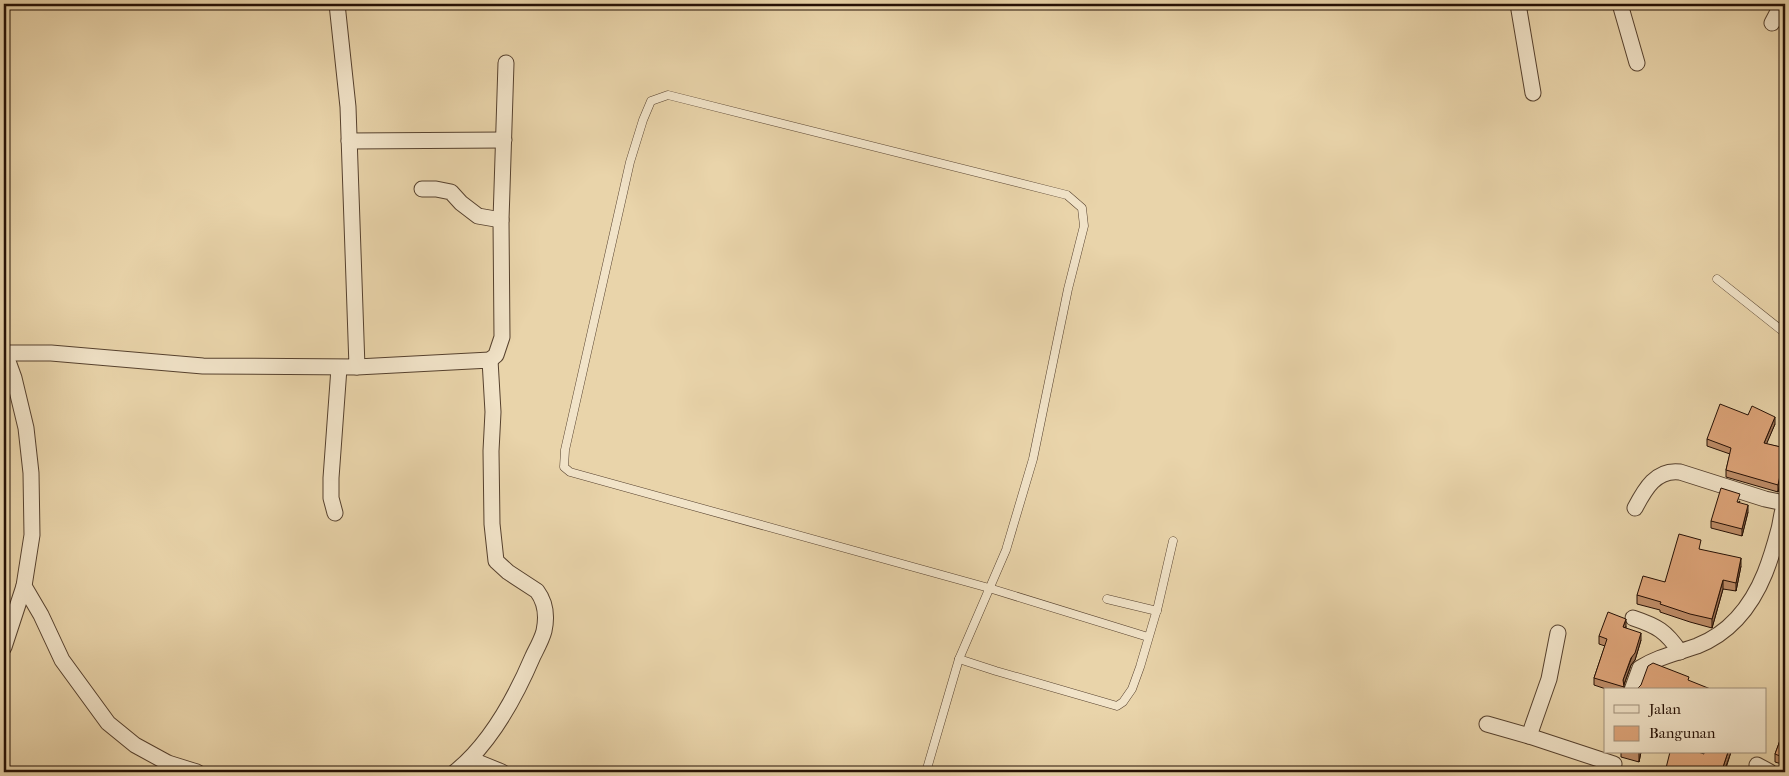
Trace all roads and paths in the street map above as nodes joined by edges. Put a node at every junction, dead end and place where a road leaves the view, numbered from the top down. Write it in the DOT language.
graph roads {
  1 [pos="337,4"];
  2 [pos="1518,4"];
  3 [pos="1620,4"];
  4 [pos="1782,4"];
  5 [pos="1772,23"];
  6 [pos="506,63"];
  7 [pos="1637,63"];
  8 [pos="1533,94"];
  9 [pos="504,140"];
  10 [pos="349,141"];
  11 [pos="422,189"];
  12 [pos="501,220"];
  13 [pos="1717,279"];
  14 [pos="1785,333"];
  15 [pos="4,353"];
  16 [pos="490,360"];
  17 [pos="357,367"];
  18 [pos="339,368"];
  19 [pos="1785,504"];
  20 [pos="1635,508"];
  21 [pos="335,513"];
  22 [pos="1173,541"];
  23 [pos="24,586"];
  24 [pos="989,588"];
  25 [pos="1107,599"];
  26 [pos="1157,611"];
  27 [pos="1633,618"];
  28 [pos="1558,633"];
  29 [pos="1148,637"];
  30 [pos="4,647"];
  31 [pos="1680,652"];
  32 [pos="959,658"];
  33 [pos="1633,688"];
  34 [pos="1488,724"];
  35 [pos="1529,736"];
  36 [pos="470,759"];
  37 [pos="1614,763"];
  38 [pos="197,772"];
  39 [pos="455,772"];
  40 [pos="502,772"];
  41 [pos="926,772"];
  1 -- 10 [label="street"];
  2 -- 8 [label="street"];
  3 -- 7 [label="street"];
  4 -- 5 [label="street"];
  6 -- 9 [label="street"];
  9 -- 10 [label="street"];
  9 -- 12 [label="street"];
  10 -- 17 [label="street"];
  11 -- 12 [label="street"];
  12 -- 16 [label="street"];
  13 -- 14 [label="lane"];
  15 -- 18 [label="street"];
  15 -- 23 [label="street"];
  16 -- 17 [label="street"];
  16 -- 36 [label="street"];
  17 -- 18 [label="street"];
  18 -- 21 [label="street"];
  19 -- 20 [label="street"];
  19 -- 31 [label="street"];
  22 -- 26 [label="lane"];
  23 -- 30 [label="street"];
  23 -- 38 [label="street"];
  24 -- 24 [label="lane"];
  24 -- 29 [label="lane"];
  24 -- 32 [label="lane"];
  25 -- 26 [label="lane"];
  26 -- 29 [label="lane"];
  27 -- 31 [label="street"];
  28 -- 35 [label="street"];
  29 -- 32 [label="lane"];
  31 -- 33 [label="street"];
  32 -- 41 [label="lane"];
  34 -- 35 [label="street"];
  35 -- 37 [label="street"];
  36 -- 39 [label="street"];
  36 -- 40 [label="street"];
}
